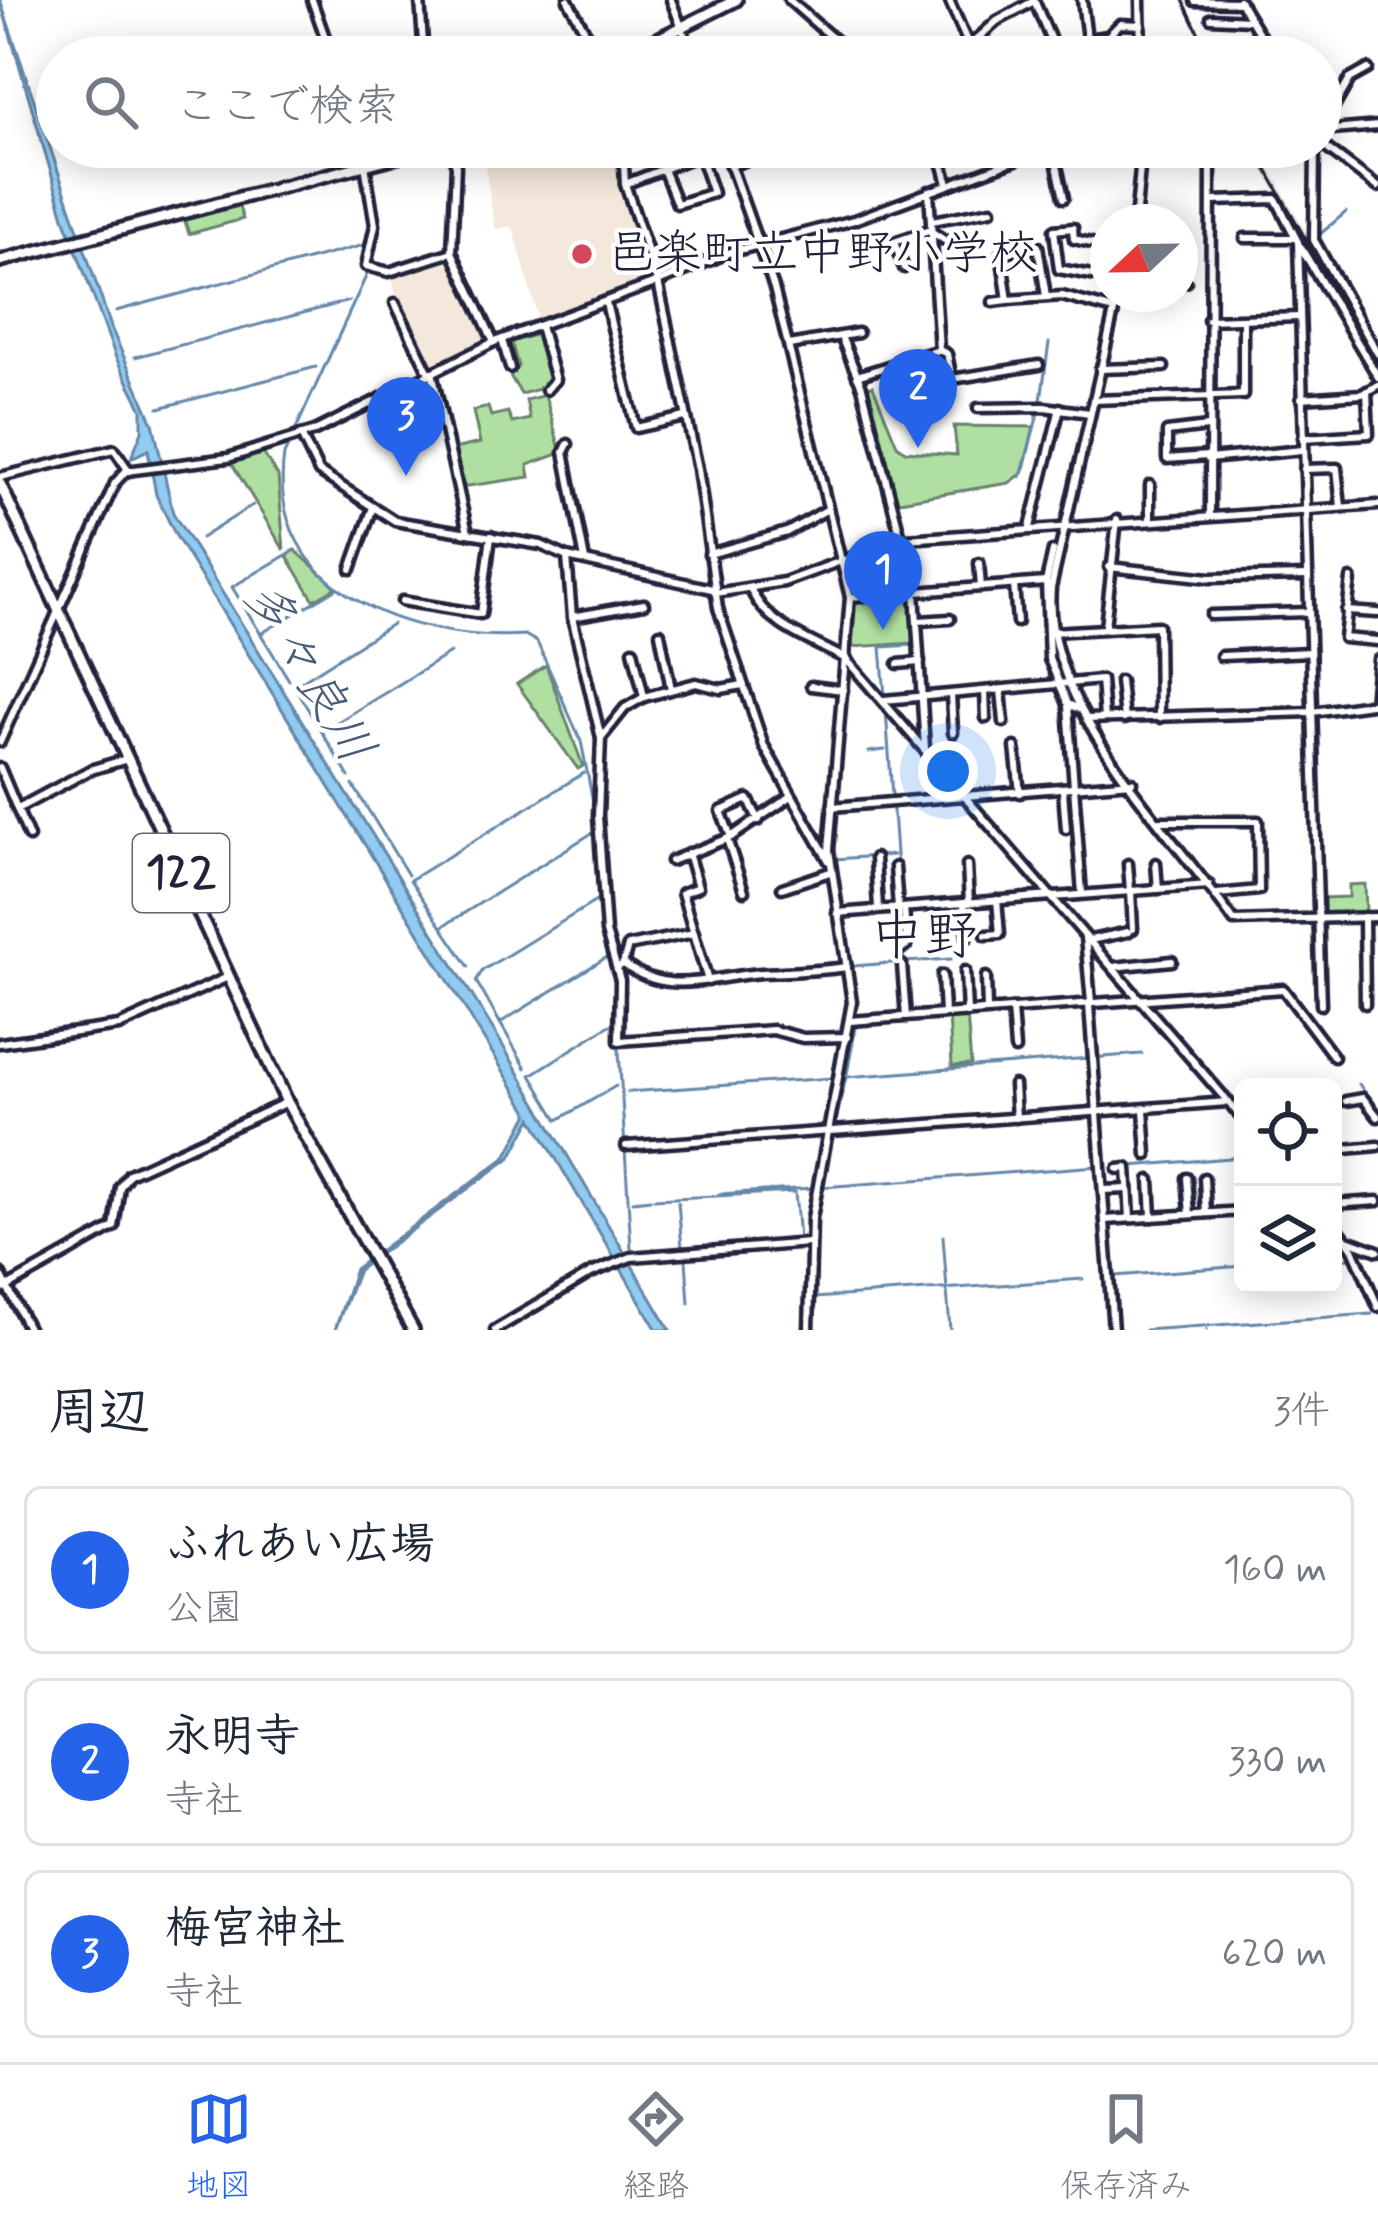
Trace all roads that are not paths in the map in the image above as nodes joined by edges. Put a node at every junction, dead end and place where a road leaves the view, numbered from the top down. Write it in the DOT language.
graph roads {
  1 [pos="312,0"];
  2 [pos="420,0"];
  3 [pos="568,0"];
  4 [pos="671,0"];
  5 [pos="736,0"];
  6 [pos="789,0"];
  7 [pos="949,0"];
  8 [pos="1082,0"];
  9 [pos="1140,0"];
  10 [pos="1034,1"];
  11 [pos="1195,1"];
  12 [pos="1240,1"];
  13 [pos="1211,18"];
  14 [pos="1251,20"];
  15 [pos="1141,25"];
  16 [pos="682,27"];
  17 [pos="325,36"];
  18 [pos="423,36"];
  19 [pos="588,36"];
  20 [pos="664,36"];
  21 [pos="685,36"];
  22 [pos="830,36"];
  23 [pos="965,36"];
  24 [pos="980,36"];
  25 [pos="1049,36"];
  26 [pos="1087,36"];
  27 [pos="1108,36"];
  28 [pos="1141,36"];
  29 [pos="1260,36"];
  30 [pos="1368,69"];
  31 [pos="1342,93"];
  32 [pos="1378,126"];
  33 [pos="1342,129"];
  34 [pos="1342,162"];
  35 [pos="357,168"];
  36 [pos="369,168"];
  37 [pos="457,168"];
  38 [pos="624,168"];
  39 [pos="704,168"];
  40 [pos="731,168"];
  41 [pos="944,168"];
  42 [pos="993,168"];
  43 [pos="1057,168"];
  44 [pos="1140,168"];
  45 [pos="1212,168"];
  46 [pos="1317,168"];
  47 [pos="663,169"];
  48 [pos="625,184"];
  49 [pos="948,184"];
  50 [pos="1378,187"];
  51 [pos="929,191"];
  52 [pos="1064,198"];
  53 [pos="1213,201"];
  54 [pos="1137,204"];
  55 [pos="991,210"];
  56 [pos="932,220"];
  57 [pos="932,231"];
  58 [pos="1245,238"];
  59 [pos="1296,240"];
  60 [pos="1090,243"];
  61 [pos="759,244"];
  62 [pos="955,247"];
  63 [pos="452,251"];
  64 [pos="0,261"];
  65 [pos="904,268"];
  66 [pos="1090,275"];
  67 [pos="658,282"];
  68 [pos="1046,296"];
  69 [pos="1008,300"];
  70 [pos="993,302"];
  71 [pos="395,303"];
  72 [pos="606,303"];
  73 [pos="1090,305"];
  74 [pos="1114,312"];
  75 [pos="1299,317"];
  76 [pos="1208,320"];
  77 [pos="1243,320"];
  78 [pos="540,326"];
  79 [pos="858,333"];
  80 [pos="842,339"];
  81 [pos="498,341"];
  82 [pos="789,345"];
  83 [pos="939,350"];
  84 [pos="1378,354"];
  85 [pos="1039,364"];
  86 [pos="510,368"];
  87 [pos="1164,368"];
  88 [pos="1100,369"];
  89 [pos="430,372"];
  90 [pos="857,376"];
  91 [pos="1378,381"];
  92 [pos="546,390"];
  93 [pos="1367,392"];
  94 [pos="1208,394"];
  95 [pos="1301,398"];
  96 [pos="1093,400"];
  97 [pos="978,408"];
  98 [pos="1060,408"];
  99 [pos="1090,413"];
  100 [pos="685,417"];
  101 [pos="1208,427"];
  102 [pos="301,435"];
  103 [pos="1303,439"];
  104 [pos="568,444"];
  105 [pos="1303,450"];
  106 [pos="1208,458"];
  107 [pos="1304,469"];
  108 [pos="129,471"];
  109 [pos="0,480"];
  110 [pos="1150,485"];
  111 [pos="1378,505"];
  112 [pos="1341,507"];
  113 [pos="831,508"];
  114 [pos="372,509"];
  115 [pos="1305,509"];
  116 [pos="1210,515"];
  117 [pos="1150,518"];
  118 [pos="1117,520"];
  119 [pos="1064,524"];
  120 [pos="1030,527"];
  121 [pos="468,532"];
  122 [pos="491,536"];
  123 [pos="901,540"];
  124 [pos="1053,550"];
  125 [pos="709,554"];
  126 [pos="567,557"];
  127 [pos="586,560"];
  128 [pos="844,560"];
  129 [pos="980,562"];
  130 [pos="1109,567"];
  131 [pos="351,569"];
  132 [pos="1307,576"];
  133 [pos="1351,579"];
  134 [pos="1046,582"];
  135 [pos="1014,585"];
  136 [pos="981,587"];
  137 [pos="751,590"];
  138 [pos="714,592"];
  139 [pos="915,592"];
  140 [pos="850,597"];
  141 [pos="402,601"];
  142 [pos="644,604"];
  143 [pos="57,611"];
  144 [pos="1346,611"];
  145 [pos="1309,612"];
  146 [pos="1378,613"];
  147 [pos="1211,615"];
  148 [pos="572,617"];
  149 [pos="950,619"];
  150 [pos="917,621"];
  151 [pos="1017,622"];
  152 [pos="1105,627"];
  153 [pos="1051,632"];
  154 [pos="660,633"];
  155 [pos="1378,641"];
  156 [pos="633,650"];
  157 [pos="1310,652"];
  158 [pos="1221,656"];
  159 [pos="845,659"];
  160 [pos="920,662"];
  161 [pos="898,664"];
  162 [pos="1377,666"];
  163 [pos="1120,681"];
  164 [pos="1062,684"];
  165 [pos="743,685"];
  166 [pos="811,686"];
  167 [pos="671,689"];
  168 [pos="843,690"];
  169 [pos="1001,690"];
  170 [pos="985,691"];
  171 [pos="951,694"];
  172 [pos="922,696"];
  173 [pos="644,698"];
  174 [pos="884,700"];
  175 [pos="1068,704"];
  176 [pos="1376,704"];
  177 [pos="1078,709"];
  178 [pos="1312,712"];
  179 [pos="986,718"];
  180 [pos="1104,718"];
  181 [pos="1159,718"];
  182 [pos="1086,719"];
  183 [pos="1124,719"];
  184 [pos="1004,722"];
  185 [pos="953,733"];
  186 [pos="602,738"];
  187 [pos="0,742"];
  188 [pos="1015,747"];
  189 [pos="925,748"];
  190 [pos="127,759"];
  191 [pos="0,768"];
  192 [pos="1132,782"];
  193 [pos="1063,790"];
  194 [pos="1074,790"];
  195 [pos="1019,794"];
  196 [pos="790,797"];
  197 [pos="967,797"];
  198 [pos="832,807"];
  199 [pos="16,809"];
  200 [pos="1160,820"];
  201 [pos="760,821"];
  202 [pos="1066,829"];
  203 [pos="29,837"];
  204 [pos="729,838"];
  205 [pos="688,853"];
  206 [pos="875,858"];
  207 [pos="671,860"];
  208 [pos="829,861"];
  209 [pos="1156,863"];
  210 [pos="1128,864"];
  211 [pos="967,865"];
  212 [pos="895,867"];
  213 [pos="830,872"];
  214 [pos="1209,885"];
  215 [pos="782,888"];
  216 [pos="1158,889"];
  217 [pos="744,891"];
  218 [pos="1130,891"];
  219 [pos="1082,894"];
  220 [pos="1215,894"];
  221 [pos="1053,897"];
  222 [pos="997,900"];
  223 [pos="967,903"];
  224 [pos="901,908"];
  225 [pos="878,910"];
  226 [pos="837,914"];
  227 [pos="1364,917"];
  228 [pos="1378,917"];
  229 [pos="1318,919"];
  230 [pos="694,933"];
  231 [pos="986,935"];
  232 [pos="1088,937"];
  233 [pos="967,938"];
  234 [pos="901,950"];
  235 [pos="1172,961"];
  236 [pos="620,965"];
  237 [pos="902,965"];
  238 [pos="848,967"];
  239 [pos="1113,968"];
  240 [pos="965,971"];
  241 [pos="943,975"];
  242 [pos="228,976"];
  243 [pos="986,977"];
  244 [pos="709,983"];
  245 [pos="1140,1000"];
  246 [pos="1090,1004"];
  247 [pos="1365,1004"];
  248 [pos="1321,1005"];
  249 [pos="1012,1009"];
  250 [pos="987,1011"];
  251 [pos="967,1013"];
  252 [pos="944,1015"];
  253 [pos="906,1017"];
  254 [pos="850,1022"];
  255 [pos="847,1036"];
  256 [pos="0,1043"];
  257 [pos="1015,1049"];
  258 [pos="1334,1057"];
  259 [pos="1013,1085"];
  260 [pos="1346,1101"];
  261 [pos="287,1102"];
  262 [pos="1228,1102"];
  263 [pos="1144,1109"];
  264 [pos="1234,1109"];
  265 [pos="1097,1112"];
  266 [pos="1378,1117"];
  267 [pos="1016,1118"];
  268 [pos="828,1132"];
  269 [pos="626,1146"];
  270 [pos="1378,1146"];
  271 [pos="1342,1149"];
  272 [pos="1147,1155"];
  273 [pos="1118,1169"];
  274 [pos="1187,1178"];
  275 [pos="1204,1178"];
  276 [pos="1150,1180"];
  277 [pos="1128,1189"];
  278 [pos="1103,1190"];
  279 [pos="1378,1202"];
  280 [pos="1342,1204"];
  281 [pos="1234,1211"];
  282 [pos="1206,1213"];
  283 [pos="1190,1214"];
  284 [pos="1153,1217"];
  285 [pos="1130,1218"];
  286 [pos="1105,1220"];
  287 [pos="1342,1233"];
  288 [pos="1348,1240"];
  289 [pos="809,1243"];
  290 [pos="1378,1251"];
  291 [pos="0,1273"];
  292 [pos="3,1290"];
  293 [pos="1378,1306"];
  294 [pos="29,1330"];
  295 [pos="412,1330"];
  296 [pos="496,1330"];
  297 [pos="809,1330"];
  298 [pos="1113,1330"];
  1 -- 17 [label="street"];
  2 -- 18 [label="street"];
  3 -- 19 [label="street"];
  4 -- 16 [label="street"];
  5 -- 16 [label="main road"];
  6 -- 22 [label="street"];
  7 -- 23 [label="street"];
  8 -- 26 [label="street"];
  9 -- 15 [label="street"];
  10 -- 24 [label="street"];
  10 -- 25 [label="street"];
  11 -- 12 [label="street"];
  12 -- 14 [label="street"];
  13 -- 14 [label="street"];
  14 -- 29 [label="street"];
  15 -- 27 [label="street"];
  15 -- 28 [label="street"];
  16 -- 20 [label="main road"];
  16 -- 21 [label="street"];
  30 -- 31 [label="street"];
  32 -- 33 [label="street"];
  34 -- 50 [label="street"];
  35 -- 64 [label="main road"];
  36 -- 63 [label="street"];
  37 -- 63 [label="street"];
  38 -- 48 [label="street"];
  39 -- 47 [label="street"];
  40 -- 61 [label="street"];
  41 -- 49 [label="street"];
  42 -- 49 [label="street"];
  43 -- 52 [label="street"];
  44 -- 54 [label="street"];
  45 -- 53 [label="street"];
  46 -- 84 [label="street"];
  47 -- 48 [label="street"];
  48 -- 67 [label="street"];
  49 -- 51 [label="street"];
  51 -- 56 [label="street"];
  51 -- 61 [label="street"];
  53 -- 59 [label="street"];
  53 -- 76 [label="street"];
  55 -- 56 [label="street"];
  56 -- 57 [label="street"];
  57 -- 62 [label="street"];
  57 -- 65 [label="street"];
  57 -- 83 [label="street"];
  58 -- 59 [label="street"];
  59 -- 75 [label="street"];
  59 -- 91 [label="street"];
  60 -- 66 [label="street"];
  61 -- 67 [label="street"];
  61 -- 82 [label="street"];
  63 -- 81 [label="street"];
  67 -- 72 [label="street"];
  67 -- 100 [label="street"];
  68 -- 69 [label="street"];
  68 -- 69 [label="street"];
  68 -- 73 [label="street"];
  69 -- 70 [label="street"];
  71 -- 89 [label="street"];
  72 -- 78 [label="street"];
  72 -- 100 [label="street"];
  74 -- 88 [label="street"];
  75 -- 77 [label="street"];
  75 -- 95 [label="street"];
  76 -- 77 [label="street"];
  76 -- 94 [label="street"];
  77 -- 94 [label="street"];
  78 -- 81 [label="street"];
  78 -- 92 [label="street"];
  79 -- 80 [label="street"];
  80 -- 82 [label="street"];
  80 -- 90 [label="street"];
  81 -- 86 [label="street"];
  81 -- 89 [label="street"];
  82 -- 113 [label="street"];
  83 -- 85 [label="street"];
  83 -- 90 [label="street"];
  87 -- 88 [label="street"];
  88 -- 96 [label="street"];
  89 -- 102 [label="street"];
  89 -- 121 [label="street"];
  90 -- 123 [label="street"];
  91 -- 93 [label="street"];
  93 -- 95 [label="street"];
  93 -- 103 [label="street"];
  94 -- 96 [label="street"];
  94 -- 101 [label="street"];
  95 -- 103 [label="street"];
  96 -- 99 [label="street"];
  97 -- 98 [label="street"];
  98 -- 99 [label="street"];
  98 -- 120 [label="street"];
  99 -- 119 [label="street"];
  100 -- 125 [label="street"];
  101 -- 106 [label="street"];
  101 -- 106 [label="street"];
  102 -- 108 [label="street"];
  102 -- 114 [label="street"];
  103 -- 105 [label="street"];
  104 -- 127 [label="street"];
  105 -- 106 [label="street"];
  105 -- 107 [label="street"];
  106 -- 116 [label="street"];
  107 -- 112 [label="street"];
  107 -- 115 [label="street"];
  108 -- 109 [label="street"];
  108 -- 143 [label="street"];
  109 -- 143 [label="main road, 122"];
  110 -- 117 [label="street"];
  111 -- 112 [label="street"];
  112 -- 115 [label="street"];
  113 -- 125 [label="street"];
  113 -- 128 [label="street"];
  114 -- 121 [label="street"];
  114 -- 131 [label="street"];
  115 -- 116 [label="street"];
  115 -- 132 [label="street"];
  116 -- 117 [label="street"];
  117 -- 118 [label="street"];
  118 -- 119 [label="street"];
  118 -- 130 [label="street"];
  119 -- 120 [label="street"];
  119 -- 153 [label="street"];
  120 -- 123 [label="street"];
  121 -- 122 [label="street"];
  122 -- 126 [label="street"];
  122 -- 141 [label="street"];
  123 -- 128 [label="street"];
  123 -- 139 [label="street"];
  124 -- 134 [label="street"];
  125 -- 138 [label="street"];
  126 -- 127 [label="street"];
  126 -- 148 [label="street"];
  127 -- 138 [label="street"];
  128 -- 137 [label="street"];
  128 -- 140 [label="street"];
  129 -- 136 [label="street"];
  130 -- 132 [label="street"];
  130 -- 152 [label="street"];
  132 -- 145 [label="street"];
  133 -- 144 [label="street"];
  134 -- 135 [label="street"];
  134 -- 164 [label="street"];
  135 -- 136 [label="street"];
  135 -- 151 [label="street"];
  136 -- 139 [label="street"];
  137 -- 138 [label="street"];
  137 -- 159 [label="street"];
  138 -- 165 [label="street"];
  139 -- 140 [label="street"];
  139 -- 150 [label="street"];
  140 -- 159 [label="street"];
  142 -- 148 [label="street"];
  143 -- 187 [label="street"];
  143 -- 190 [label="main road, 122"];
  144 -- 146 [label="street"];
  144 -- 155 [label="street"];
  145 -- 147 [label="street"];
  145 -- 157 [label="street"];
  148 -- 186 [label="street"];
  149 -- 150 [label="street"];
  150 -- 160 [label="street"];
  152 -- 153 [label="street"];
  152 -- 181 [label="street"];
  153 -- 164 [label="street"];
  154 -- 167 [label="street"];
  156 -- 173 [label="street"];
  157 -- 158 [label="street"];
  157 -- 178 [label="street"];
  159 -- 168 [label="street"];
  159 -- 174 [label="street"];
  160 -- 161 [label="street"];
  160 -- 172 [label="street"];
  162 -- 176 [label="street"];
  163 -- 183 [label="street"];
  164 -- 169 [label="street"];
  164 -- 175 [label="street"];
  164 -- 177 [label="street"];
  164 -- 180 [label="street"];
  165 -- 167 [label="street"];
  165 -- 196 [label="street"];
  166 -- 168 [label="street"];
  167 -- 173 [label="street"];
  168 -- 198 [label="street"];
  169 -- 170 [label="street"];
  169 -- 184 [label="street"];
  170 -- 171 [label="street"];
  170 -- 179 [label="street"];
  171 -- 172 [label="street"];
  171 -- 185 [label="street"];
  172 -- 174 [label="street"];
  172 -- 189 [label="street"];
  173 -- 186 [label="street"];
  174 -- 189 [label="street"];
  175 -- 177 [label="street"];
  175 -- 194 [label="street"];
  176 -- 178 [label="street"];
  177 -- 182 [label="street"];
  178 -- 181 [label="street"];
  178 -- 229 [label="street"];
  180 -- 182 [label="street"];
  180 -- 183 [label="street"];
  181 -- 183 [label="street"];
  182 -- 192 [label="street"];
  186 -- 236 [label="street"];
  188 -- 195 [label="street"];
  189 -- 197 [label="street"];
  190 -- 199 [label="street"];
  190 -- 242 [label="main road, 122"];
  191 -- 199 [label="street"];
  192 -- 194 [label="street"];
  192 -- 200 [label="street"];
  193 -- 194 [label="street"];
  193 -- 195 [label="street"];
  193 -- 202 [label="street"];
  194 -- 219 [label="street"];
  195 -- 197 [label="street"];
  196 -- 201 [label="street"];
  196 -- 208 [label="street"];
  197 -- 198 [label="street"];
  197 -- 221 [label="street"];
  198 -- 208 [label="street"];
  199 -- 203 [label="street"];
  200 -- 214 [label="street"];
  200 -- 220 [label="street"];
  201 -- 204 [label="street"];
  201 -- 204 [label="street"];
  204 -- 205 [label="street"];
  204 -- 217 [label="street"];
  205 -- 207 [label="street"];
  205 -- 230 [label="street"];
  206 -- 225 [label="street"];
  208 -- 213 [label="street"];
  209 -- 216 [label="street"];
  210 -- 218 [label="street"];
  211 -- 223 [label="street"];
  212 -- 224 [label="street"];
  213 -- 215 [label="street"];
  213 -- 226 [label="street"];
  214 -- 216 [label="street"];
  214 -- 220 [label="street"];
  216 -- 218 [label="street"];
  218 -- 219 [label="street"];
  218 -- 232 [label="street"];
  219 -- 221 [label="street"];
  220 -- 229 [label="street"];
  221 -- 222 [label="street"];
  221 -- 232 [label="street"];
  222 -- 223 [label="street"];
  222 -- 231 [label="street"];
  223 -- 224 [label="street"];
  223 -- 233 [label="street"];
  224 -- 225 [label="street"];
  224 -- 234 [label="street"];
  225 -- 226 [label="street"];
  226 -- 238 [label="street"];
  227 -- 228 [label="street"];
  227 -- 229 [label="street"];
  227 -- 247 [label="street"];
  229 -- 248 [label="street"];
  230 -- 236 [label="street"];
  230 -- 244 [label="street"];
  232 -- 239 [label="street"];
  232 -- 246 [label="street"];
  235 -- 239 [label="street"];
  236 -- 244 [label="street"];
  236 -- 255 [label="street"];
  237 -- 253 [label="street"];
  238 -- 244 [label="street"];
  238 -- 254 [label="street"];
  239 -- 245 [label="street"];
  240 -- 251 [label="street"];
  241 -- 252 [label="street"];
  242 -- 256 [label="street"];
  242 -- 261 [label="main road, 122"];
  243 -- 250 [label="street"];
  245 -- 246 [label="street"];
  245 -- 258 [label="street"];
  245 -- 262 [label="street"];
  246 -- 249 [label="street"];
  246 -- 265 [label="street"];
  249 -- 250 [label="street"];
  249 -- 257 [label="street"];
  250 -- 251 [label="street"];
  251 -- 252 [label="street"];
  252 -- 253 [label="street"];
  253 -- 254 [label="street"];
  254 -- 255 [label="street"];
  255 -- 268 [label="street"];
  259 -- 267 [label="street"];
  260 -- 266 [label="street"];
  261 -- 292 [label="street"];
  261 -- 295 [label="main road, 122"];
  262 -- 263 [label="street"];
  262 -- 264 [label="street"];
  263 -- 265 [label="street"];
  263 -- 272 [label="street"];
  265 -- 267 [label="street"];
  265 -- 278 [label="street"];
  267 -- 268 [label="street"];
  268 -- 269 [label="street"];
  268 -- 289 [label="street"];
  270 -- 271 [label="street"];
  273 -- 277 [label="street"];
  274 -- 283 [label="street"];
  275 -- 282 [label="street"];
  276 -- 284 [label="street"];
  277 -- 278 [label="street"];
  277 -- 285 [label="street"];
  278 -- 286 [label="street"];
  279 -- 280 [label="street"];
  281 -- 282 [label="street"];
  282 -- 283 [label="street"];
  283 -- 284 [label="street"];
  284 -- 285 [label="street"];
  285 -- 286 [label="street"];
  286 -- 298 [label="street"];
  287 -- 288 [label="street"];
  288 -- 290 [label="street"];
  288 -- 293 [label="street"];
  289 -- 296 [label="street"];
  289 -- 297 [label="street"];
  291 -- 292 [label="street"];
  292 -- 294 [label="street"];
}
